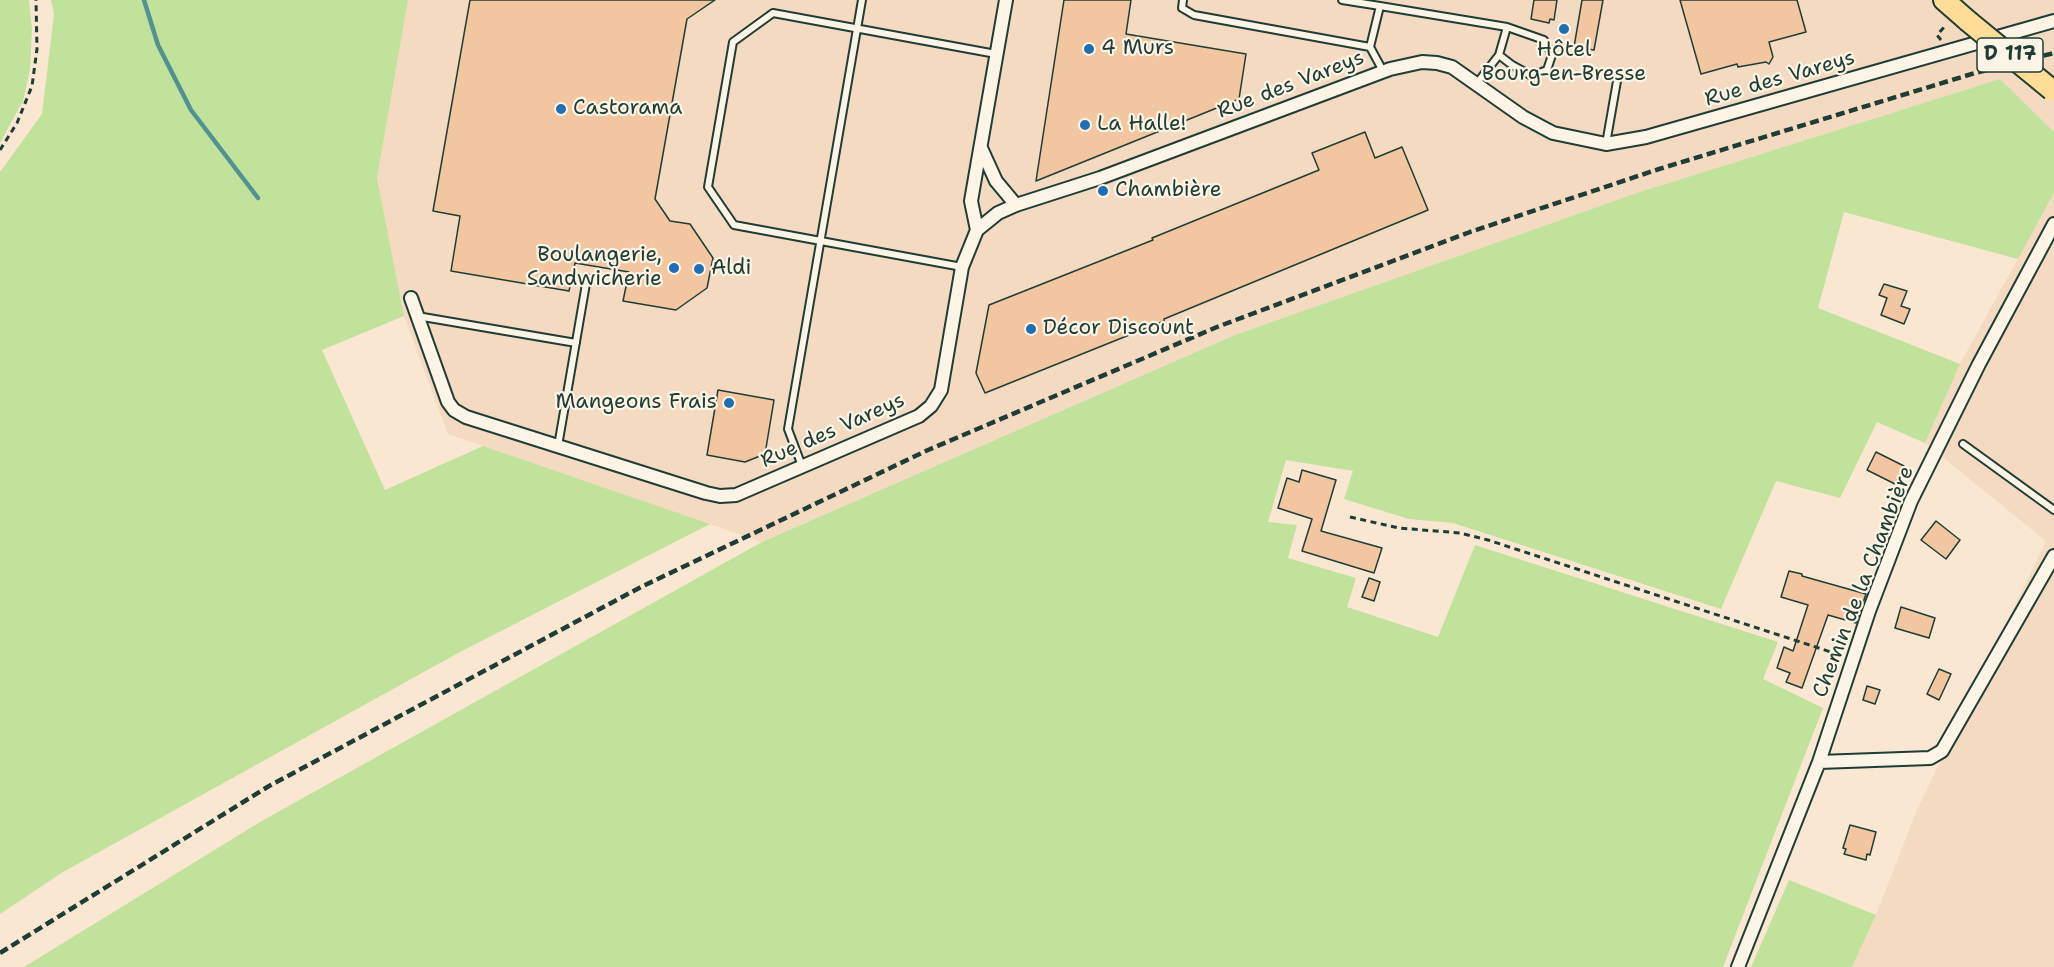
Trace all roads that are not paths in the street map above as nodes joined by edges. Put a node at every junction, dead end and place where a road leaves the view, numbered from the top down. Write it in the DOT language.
graph roads {
  1 [pos="862,0"];
  2 [pos="1006,0"];
  3 [pos="1183,0"];
  4 [pos="1342,0"];
  5 [pos="1380,6"];
  6 [pos="1956,11"];
  7 [pos="2054,21"];
  8 [pos="1507,27"];
  9 [pos="856,29"];
  10 [pos="1370,47"];
  11 [pos="997,54"];
  12 [pos="1499,55"];
  13 [pos="1383,71"];
  14 [pos="1617,81"];
  15 [pos="1477,83"];
  16 [pos="2053,90"];
  17 [pos="1606,144"];
  18 [pos="981,148"];
  19 [pos="1016,205"];
  20 [pos="2054,224"];
  21 [pos="977,231"];
  22 [pos="820,241"];
  23 [pos="962,267"];
  24 [pos="587,278"];
  25 [pos="411,298"];
  26 [pos="417,315"];
  27 [pos="576,343"];
  28 [pos="1963,444"];
  29 [pos="558,446"];
  30 [pos="802,466"];
  31 [pos="2054,510"];
  32 [pos="2054,556"];
  33 [pos="1819,762"];
  34 [pos="1738,967"];
  1 -- 9 [label="lane"];
  2 -- 11 [label="street"];
  3 -- 10 [label="lane"];
  4 -- 5 [label="lane"];
  5 -- 8 [label="lane"];
  5 -- 10 [label="lane"];
  6 -- 16 [label="main road, D 117, bridge"];
  7 -- 17 [label="street, Rue des Vareys"];
  8 -- 12 [label="lane"];
  8 -- 12 [label="lane"];
  9 -- 11 [label="lane"];
  9 -- 22 [label="lane"];
  9 -- 22 [label="lane"];
  10 -- 13 [label="lane"];
  11 -- 18 [label="street"];
  12 -- 15 [label="lane"];
  13 -- 15 [label="street, Rue des Vareys"];
  13 -- 19 [label="street, Rue des Vareys"];
  14 -- 17 [label="lane"];
  15 -- 17 [label="street, Rue des Vareys"];
  18 -- 19 [label="street"];
  18 -- 21 [label="street"];
  19 -- 21 [label="street, Rue des Vareys"];
  20 -- 33 [label="street, Chemin de la Chambière"];
  21 -- 23 [label="street, Rue des Vareys"];
  22 -- 23 [label="lane"];
  22 -- 30 [label="lane"];
  23 -- 30 [label="street, Rue des Vareys"];
  24 -- 27 [label="lane"];
  25 -- 26 [label="street, Rue des Vareys"];
  26 -- 27 [label="lane"];
  26 -- 29 [label="street, Rue des Vareys"];
  27 -- 29 [label="lane"];
  28 -- 31 [label="lane"];
  29 -- 30 [label="street, Rue des Vareys"];
  32 -- 33 [label="street"];
  33 -- 34 [label="street, Chemin de la Chambière"];
}
